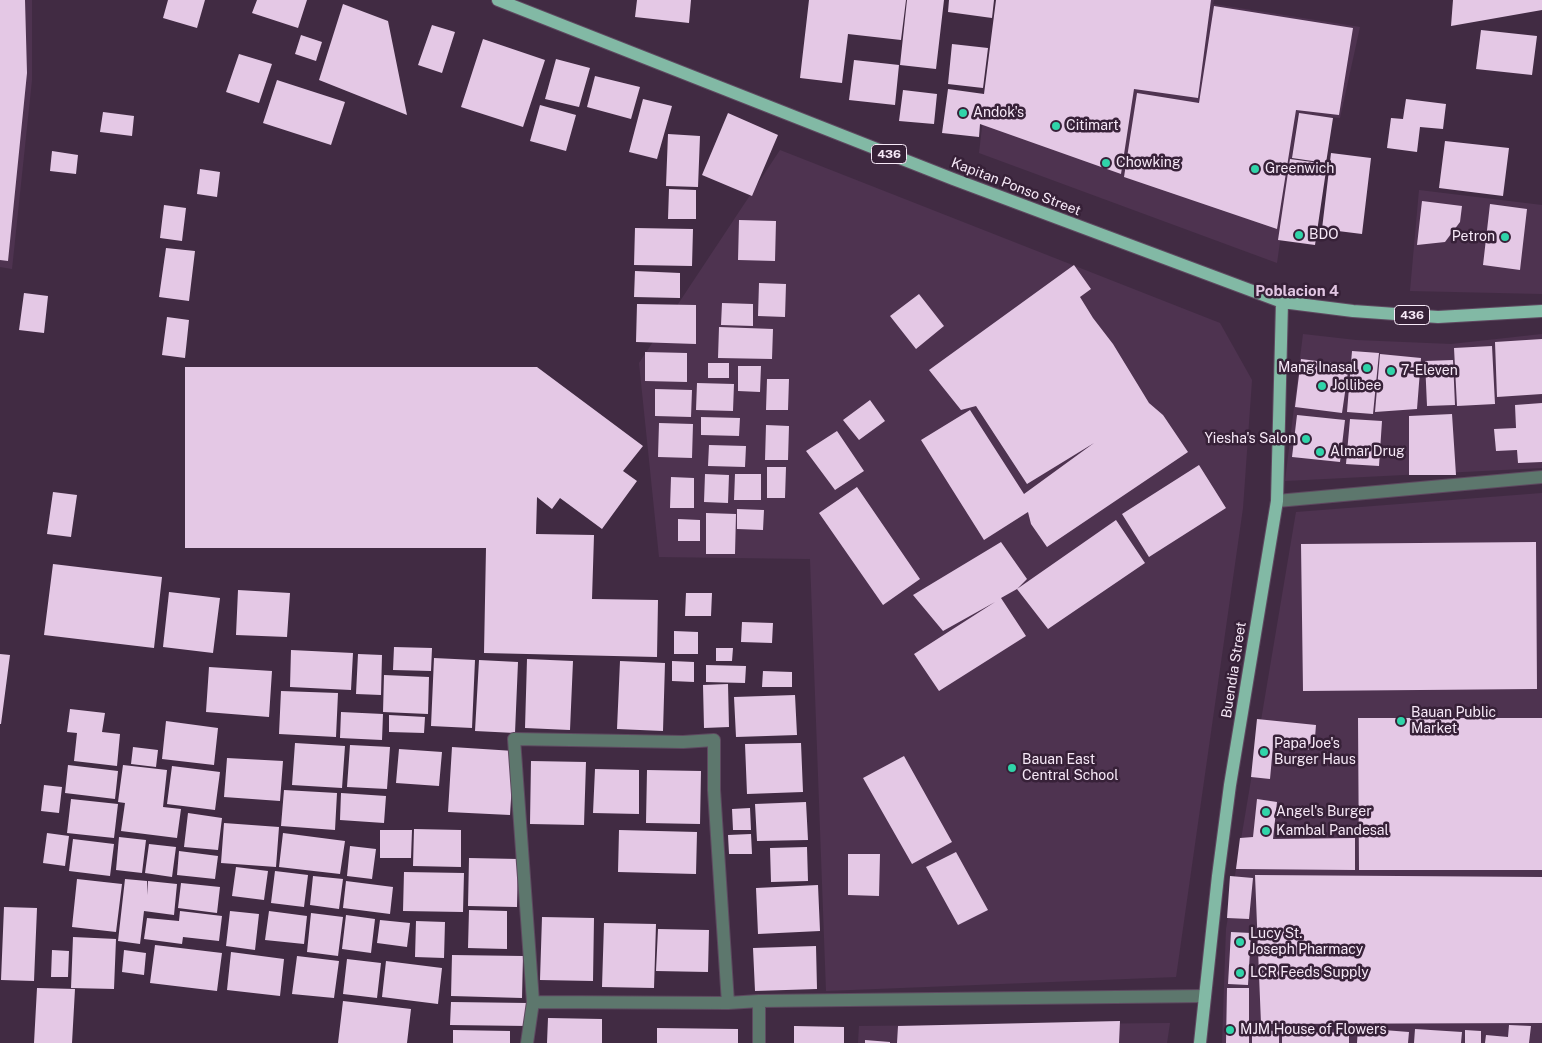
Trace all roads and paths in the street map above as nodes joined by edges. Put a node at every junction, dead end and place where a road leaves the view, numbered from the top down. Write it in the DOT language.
graph roads {
  1 [pos="498,0"];
  2 [pos="1282,302"];
  3 [pos="1542,310"];
  4 [pos="1542,477"];
  5 [pos="1277,501"];
  6 [pos="1205,996"];
  7 [pos="759,1001"];
  8 [pos="533,1002"];
  9 [pos="728,1003"];
  10 [pos="528,1043"];
  11 [pos="759,1043"];
  12 [pos="1200,1043"];
  1 -- 2 [label="main road, Kapitan Ponso Street / 436"];
  2 -- 3 [label="main road, Kapitan Ponso Street / 436"];
  2 -- 5 [label="main road, Buendia Street"];
  4 -- 5 [label="street"];
  5 -- 6 [label="main road, Buendia Street"];
  6 -- 7 [label="street"];
  6 -- 12 [label="main road, Buendia Street"];
  7 -- 9 [label="street"];
  7 -- 11 [label="street"];
  8 -- 9 [label="street"];
  8 -- 9 [label="street"];
  8 -- 10 [label="street"];
}
